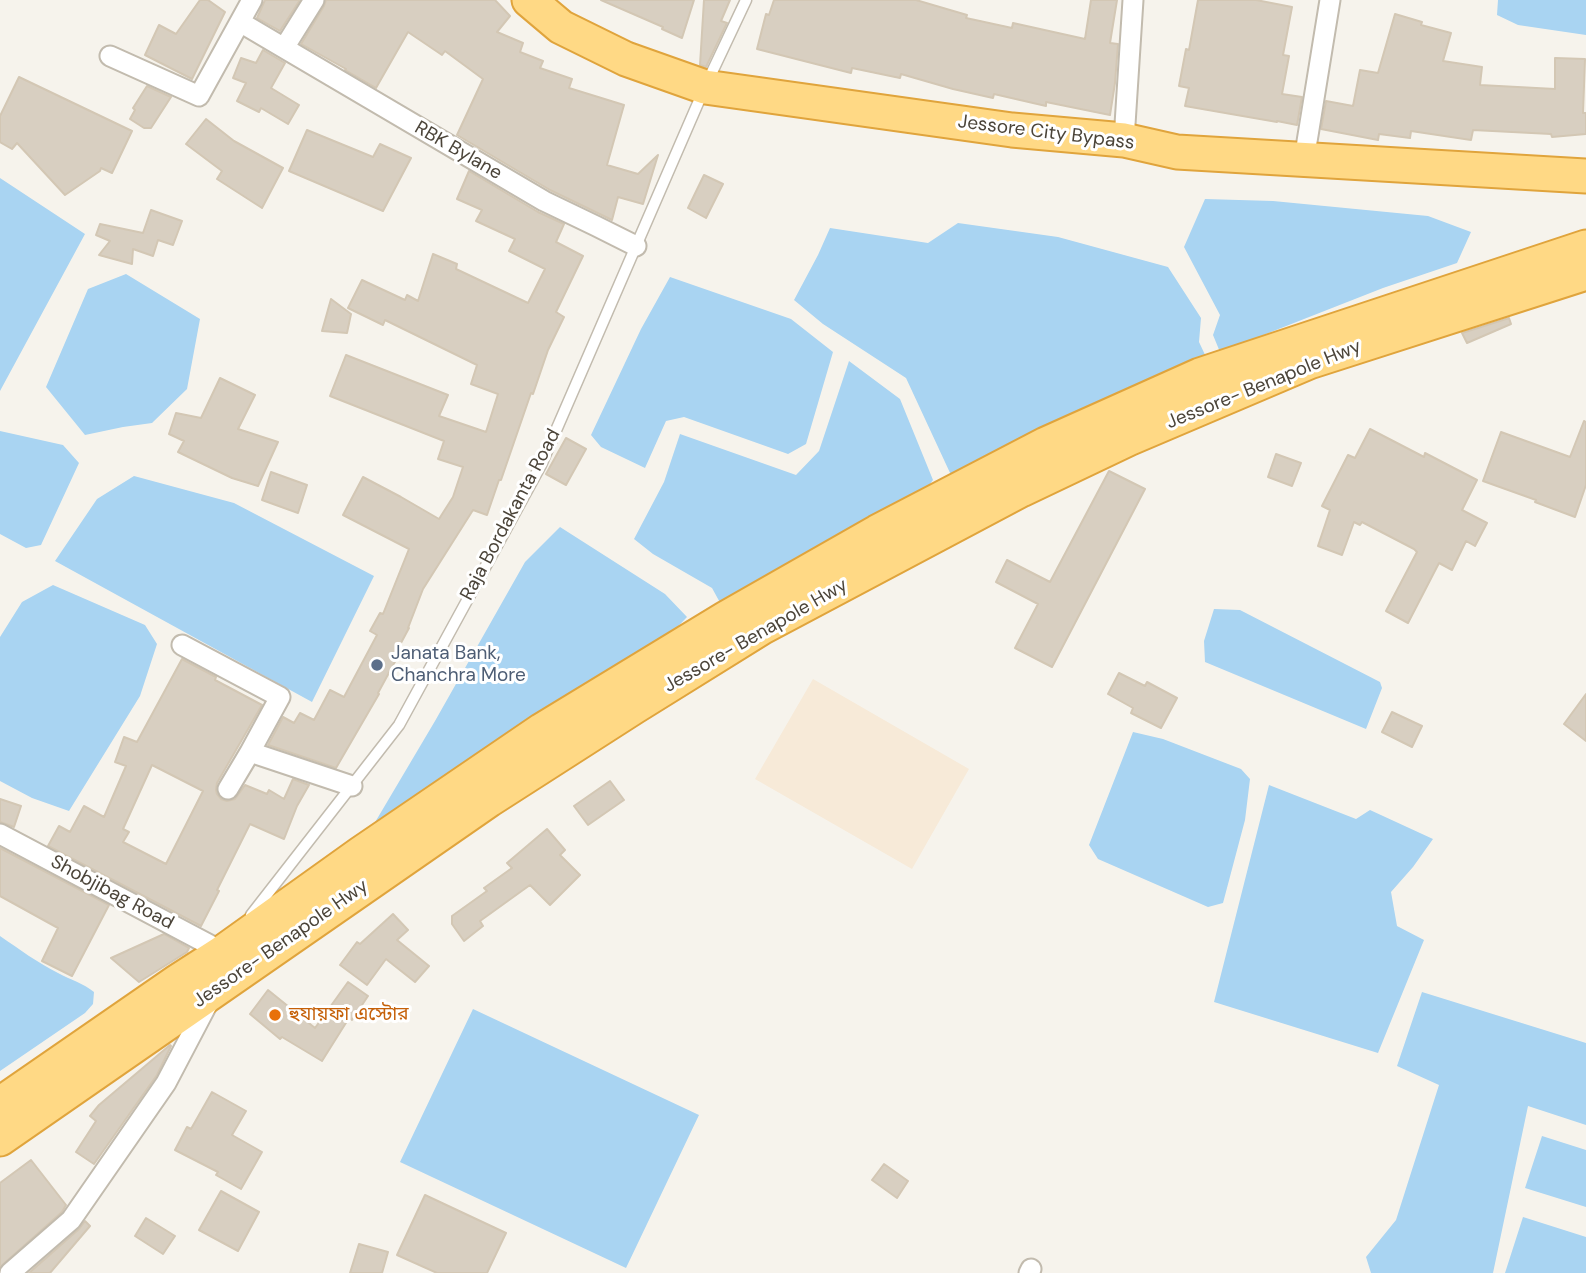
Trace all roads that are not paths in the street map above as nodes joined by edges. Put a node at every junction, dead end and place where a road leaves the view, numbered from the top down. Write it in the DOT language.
graph roads {
  1 [pos="252,0"];
  2 [pos="314,0"];
  3 [pos="528,0"];
  4 [pos="746,0"];
  5 [pos="1133,0"];
  6 [pos="1330,0"];
  7 [pos="240,22"];
  8 [pos="284,48"];
  9 [pos="110,56"];
  10 [pos="705,88"];
  11 [pos="1124,140"];
  12 [pos="1304,160"];
  13 [pos="1586,176"];
  14 [pos="636,246"];
  15 [pos="1586,247"];
  16 [pos="1586,273"];
  17 [pos="182,645"];
  18 [pos="250,752"];
  19 [pos="352,786"];
  20 [pos="228,789"];
  21 [pos="0,834"];
  22 [pos="223,952"];
  23 [pos="214,990"];
  24 [pos="0,1104"];
  25 [pos="0,1139"];
  26 [pos="10,1273"];
  1 -- 7 [label="street"];
  2 -- 8 [label="street"];
  3 -- 10 [label="highway, Jessore City Bypass"];
  4 -- 10 [label="lane, Raja Bordakanta Road"];
  5 -- 11 [label="street"];
  6 -- 12 [label="street"];
  7 -- 8 [label="street, RBK Bylane"];
  7 -- 9 [label="street"];
  8 -- 14 [label="street, RBK Bylane"];
  10 -- 11 [label="highway, Jessore City Bypass"];
  10 -- 14 [label="lane, Raja Bordakanta Road"];
  11 -- 12 [label="highway, Jessore City Bypass"];
  12 -- 13 [label="highway, Jessore City Bypass"];
  14 -- 19 [label="lane, Raja Bordakanta Road"];
  15 -- 22 [label="highway, Jessore- Benapole Hwy"];
  16 -- 23 [label="highway, Jessore- Benapole Hwy"];
  17 -- 18 [label="street"];
  18 -- 19 [label="street"];
  18 -- 20 [label="street"];
  19 -- 22 [label="lane, Raja Bordakanta Road"];
  21 -- 22 [label="street, Shobjibag Road"];
  22 -- 24 [label="highway, Jessore- Benapole Hwy"];
  23 -- 25 [label="highway, Jessore- Benapole Hwy"];
  23 -- 26 [label="street"];
}
